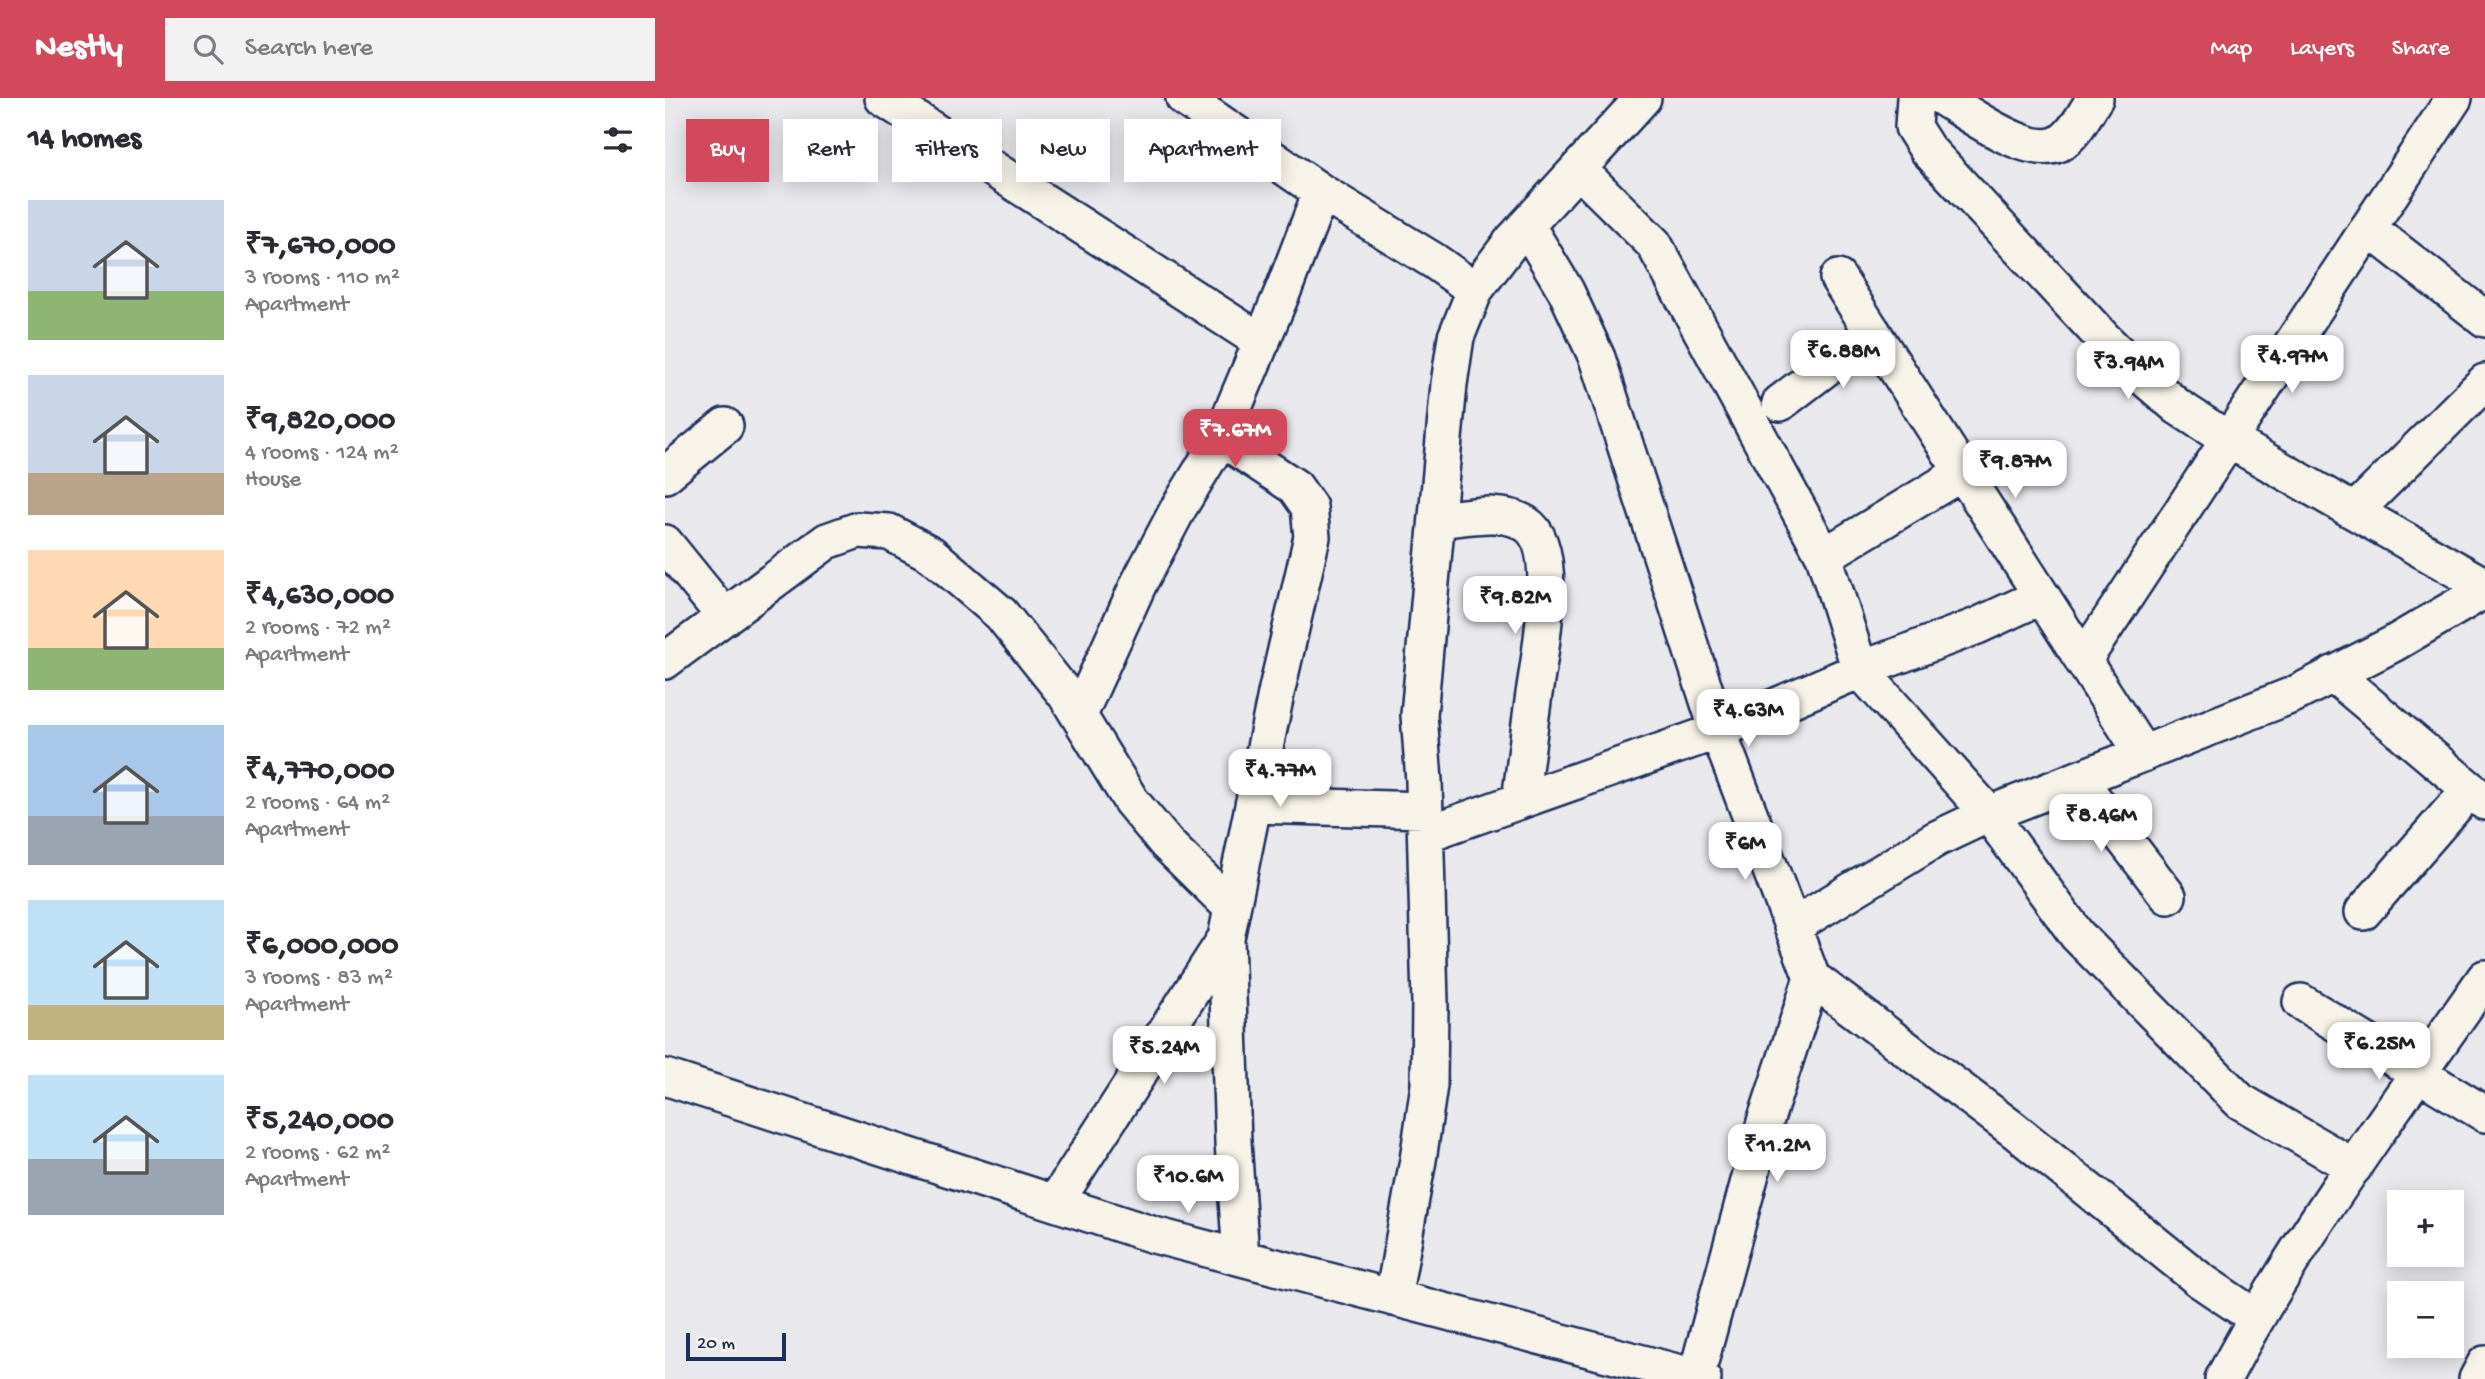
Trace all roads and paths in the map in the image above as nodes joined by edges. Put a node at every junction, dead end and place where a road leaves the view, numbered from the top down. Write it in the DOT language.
graph roads {
  1 [pos="883,98"];
  2 [pos="1184,98"];
  3 [pos="1643,98"];
  4 [pos="1915,98"];
  5 [pos="1943,98"];
  6 [pos="2095,98"];
  7 [pos="2454,98"];
  8 [pos="1578,169"];
  9 [pos="1321,192"];
  10 [pos="1527,226"];
  11 [pos="2368,228"];
  12 [pos="1838,278"];
  13 [pos="1475,290"];
  14 [pos="2485,319"];
  15 [pos="1873,332"];
  16 [pos="1262,342"];
  17 [pos="2485,382"];
  18 [pos="1780,403"];
  19 [pos="725,426"];
  20 [pos="1221,438"];
  21 [pos="2229,440"];
  22 [pos="1963,472"];
  23 [pos="665,475"];
  24 [pos="2355,511"];
  25 [pos="1437,520"];
  26 [pos="665,543"];
  27 [pos="1824,556"];
  28 [pos="2042,596"];
  29 [pos="2479,601"];
  30 [pos="725,617"];
  31 [pos="2083,661"];
  32 [pos="665,662"];
  33 [pos="1860,670"];
  34 [pos="2333,674"];
  35 [pos="1079,715"];
  36 [pos="1718,731"];
  37 [pos="2143,754"];
  38 [pos="2078,779"];
  39 [pos="2477,795"];
  40 [pos="1520,800"];
  41 [pos="1253,805"];
  42 [pos="1989,814"];
  43 [pos="1425,822"];
  44 [pos="2168,896"];
  45 [pos="2363,912"];
  46 [pos="1229,923"];
  47 [pos="1792,927"];
  48 [pos="1812,978"];
  49 [pos="2485,978"];
  50 [pos="2301,1002"];
  51 [pos="2419,1073"];
  52 [pos="665,1077"];
  53 [pos="2485,1114"];
  54 [pos="2354,1167"];
  55 [pos="1055,1203"];
  56 [pos="1241,1257"];
  57 [pos="1393,1298"];
  58 [pos="2255,1317"];
  59 [pos="2485,1364"];
  60 [pos="1699,1378"];
  61 [pos="2223,1379"];
  62 [pos="2477,1379"];
  1 -- 16 [label="street"];
  2 -- 9 [label="street"];
  3 -- 8 [label="street"];
  4 -- 21 [label="street"];
  5 -- 6 [label="street"];
  7 -- 11 [label="street"];
  8 -- 10 [label="street"];
  8 -- 27 [label="street"];
  9 -- 13 [label="street"];
  9 -- 16 [label="street"];
  10 -- 13 [label="street"];
  10 -- 36 [label="street"];
  11 -- 14 [label="street"];
  11 -- 21 [label="street"];
  12 -- 15 [label="street"];
  13 -- 25 [label="street"];
  15 -- 18 [label="street"];
  15 -- 22 [label="street"];
  16 -- 20 [label="street"];
  17 -- 24 [label="street"];
  19 -- 23 [label="street"];
  20 -- 35 [label="street"];
  20 -- 41 [label="street"];
  21 -- 24 [label="street"];
  21 -- 31 [label="street"];
  22 -- 27 [label="street"];
  22 -- 28 [label="street"];
  24 -- 29 [label="street"];
  25 -- 40 [label="street"];
  25 -- 43 [label="street"];
  26 -- 30 [label="street"];
  27 -- 33 [label="street"];
  28 -- 31 [label="street"];
  28 -- 33 [label="street"];
  29 -- 34 [label="street"];
  30 -- 32 [label="street"];
  30 -- 35 [label="street"];
  31 -- 37 [label="street"];
  33 -- 36 [label="street"];
  33 -- 42 [label="street"];
  34 -- 37 [label="street"];
  34 -- 39 [label="street"];
  35 -- 46 [label="street"];
  36 -- 40 [label="street"];
  36 -- 47 [label="street"];
  37 -- 38 [label="street"];
  38 -- 42 [label="street"];
  38 -- 44 [label="street"];
  39 -- 45 [label="street"];
  40 -- 43 [label="street"];
  41 -- 43 [label="street"];
  41 -- 46 [label="street"];
  42 -- 47 [label="street"];
  42 -- 54 [label="street"];
  43 -- 57 [label="street"];
  46 -- 55 [label="street"];
  46 -- 56 [label="street"];
  47 -- 48 [label="street"];
  48 -- 58 [label="street"];
  48 -- 60 [label="street"];
  49 -- 51 [label="street"];
  50 -- 51 [label="street"];
  51 -- 53 [label="street"];
  51 -- 54 [label="street"];
  52 -- 55 [label="street"];
  54 -- 58 [label="street"];
  55 -- 56 [label="street"];
  56 -- 57 [label="street"];
  57 -- 60 [label="street"];
  58 -- 61 [label="street"];
  59 -- 62 [label="street"];
}
